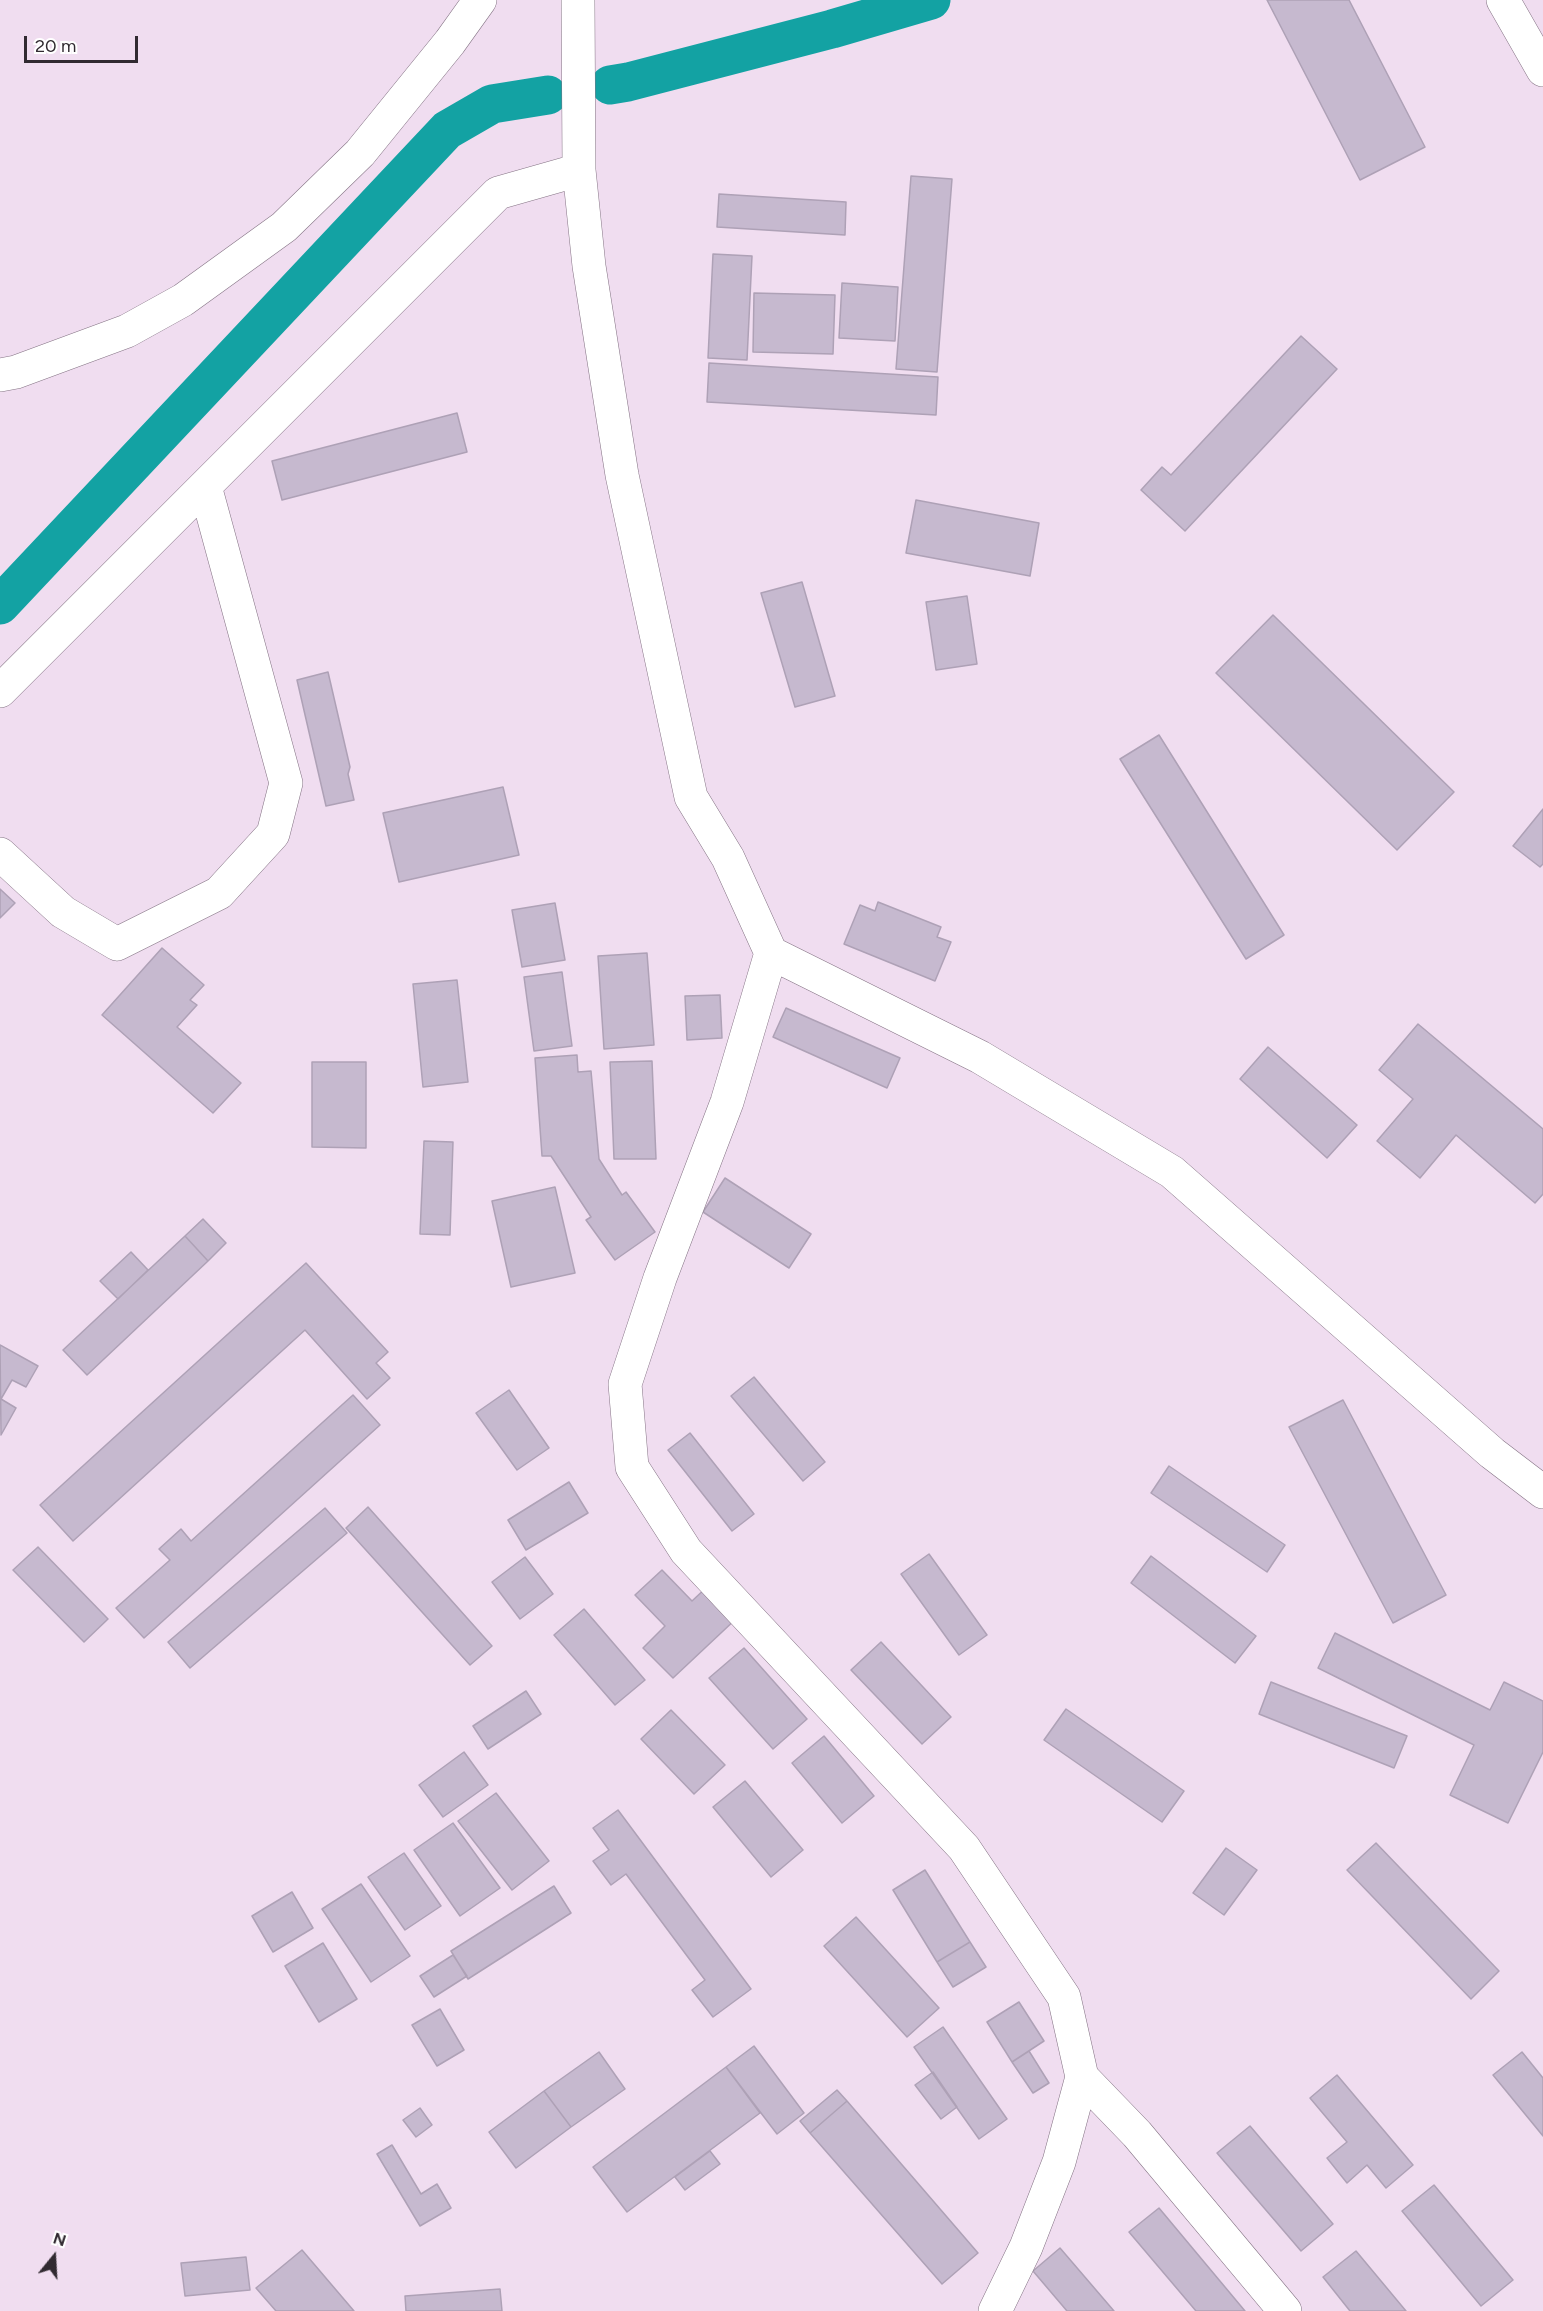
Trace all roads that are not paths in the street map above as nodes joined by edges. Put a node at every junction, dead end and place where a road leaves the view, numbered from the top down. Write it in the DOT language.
graph roads {
  1 [pos="480,0"];
  2 [pos="578,0"];
  3 [pos="1503,0"];
  4 [pos="1543,70"];
  5 [pos="579,170"];
  6 [pos="0,375"];
  7 [pos="205,486"];
  8 [pos="0,692"];
  9 [pos="0,854"];
  10 [pos="771,953"];
  11 [pos="1543,1492"];
  12 [pos="1082,2077"];
  13 [pos="995,2311"];
  14 [pos="1285,2311"];
  1 -- 6 [label="street"];
  2 -- 5 [label="street"];
  3 -- 4 [label="street"];
  5 -- 7 [label="street"];
  5 -- 10 [label="street"];
  7 -- 8 [label="street"];
  7 -- 9 [label="street"];
  10 -- 11 [label="street"];
  10 -- 12 [label="street"];
  12 -- 13 [label="street"];
  12 -- 14 [label="street"];
}
